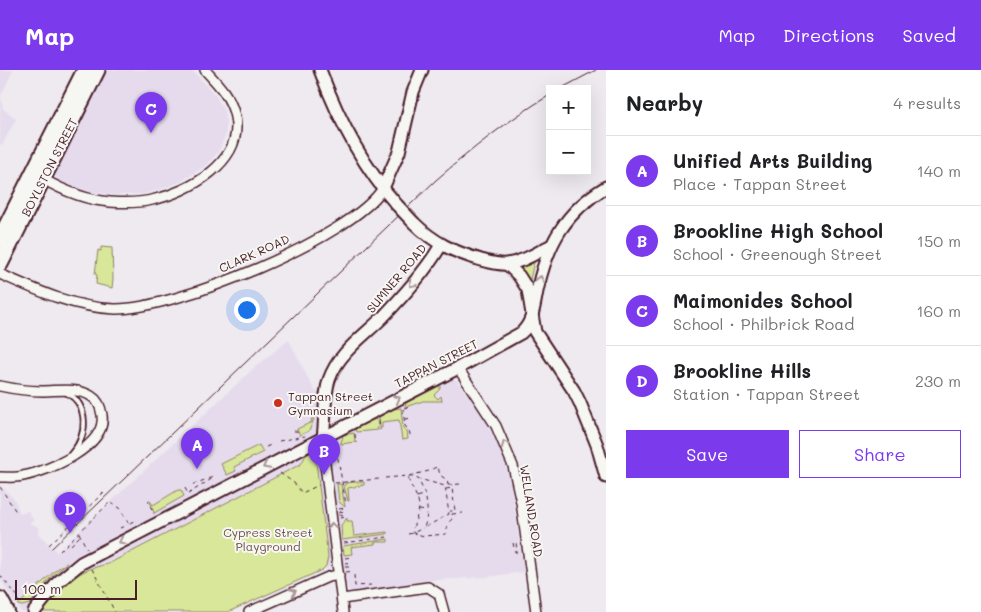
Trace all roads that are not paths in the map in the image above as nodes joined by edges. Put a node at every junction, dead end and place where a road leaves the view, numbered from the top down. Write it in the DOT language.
graph roads {
  1 [pos="85,70"];
  2 [pos="97,70"];
  3 [pos="205,70"];
  4 [pos="320,70"];
  5 [pos="422,70"];
  6 [pos="47,182"];
  7 [pos="606,187"];
  8 [pos="383,188"];
  9 [pos="0,239"];
  10 [pos="441,245"];
  11 [pos="550,246"];
  12 [pos="0,264"];
  13 [pos="507,264"];
  14 [pos="0,274"];
  15 [pos="533,312"];
  16 [pos="458,368"];
  17 [pos="0,386"];
  18 [pos="58,391"];
  19 [pos="329,438"];
  20 [pos="64,460"];
  21 [pos="0,477"];
  22 [pos="606,477"];
  23 [pos="343,573"];
  24 [pos="0,599"];
  25 [pos="342,599"];
  26 [pos="12,608"];
  27 [pos="34,612"];
  28 [pos="248,612"];
  29 [pos="343,612"];
  30 [pos="444,612"];
  31 [pos="536,612"];
  1 -- 9 [label="highway, BOYLSTON STREET"];
  2 -- 6 [label="highway, BOYLSTON STREET"];
  3 -- 6 [label="street"];
  4 -- 8 [label="street, SUMNER ROAD"];
  5 -- 8 [label="street, CLARK ROAD"];
  6 -- 12 [label="highway, BOYLSTON STREET"];
  7 -- 11 [label="street, TAPPAN STREET"];
  8 -- 10 [label="street, SUMNER ROAD, bridge"];
  8 -- 14 [label="street, CLARK ROAD"];
  10 -- 13 [label="street"];
  10 -- 19 [label="street, SUMNER ROAD, one-way"];
  11 -- 13 [label="street"];
  15 -- 11 [label="street, TAPPAN STREET, one-way"];
  13 -- 15 [label="street"];
  15 -- 16 [label="street, TAPPAN STREET"];
  15 -- 22 [label="street"];
  19 -- 16 [label="street, TAPPAN STREET, one-way"];
  31 -- 16 [label="street, WELLAND ROAD, one-way"];
  17 -- 18 [label="street"];
  18 -- 20 [label="lane"];
  18 -- 20 [label="street"];
  23 -- 19 [label="street, one-way"];
  19 -- 27 [label="street, TAPPAN STREET, one-way"];
  20 -- 21 [label="street"];
  23 -- 25 [label="street"];
  28 -- 23 [label="street, one-way"];
  24 -- 26 [label="main road"];
  25 -- 29 [label="street"];
  25 -- 30 [label="street"];
}
